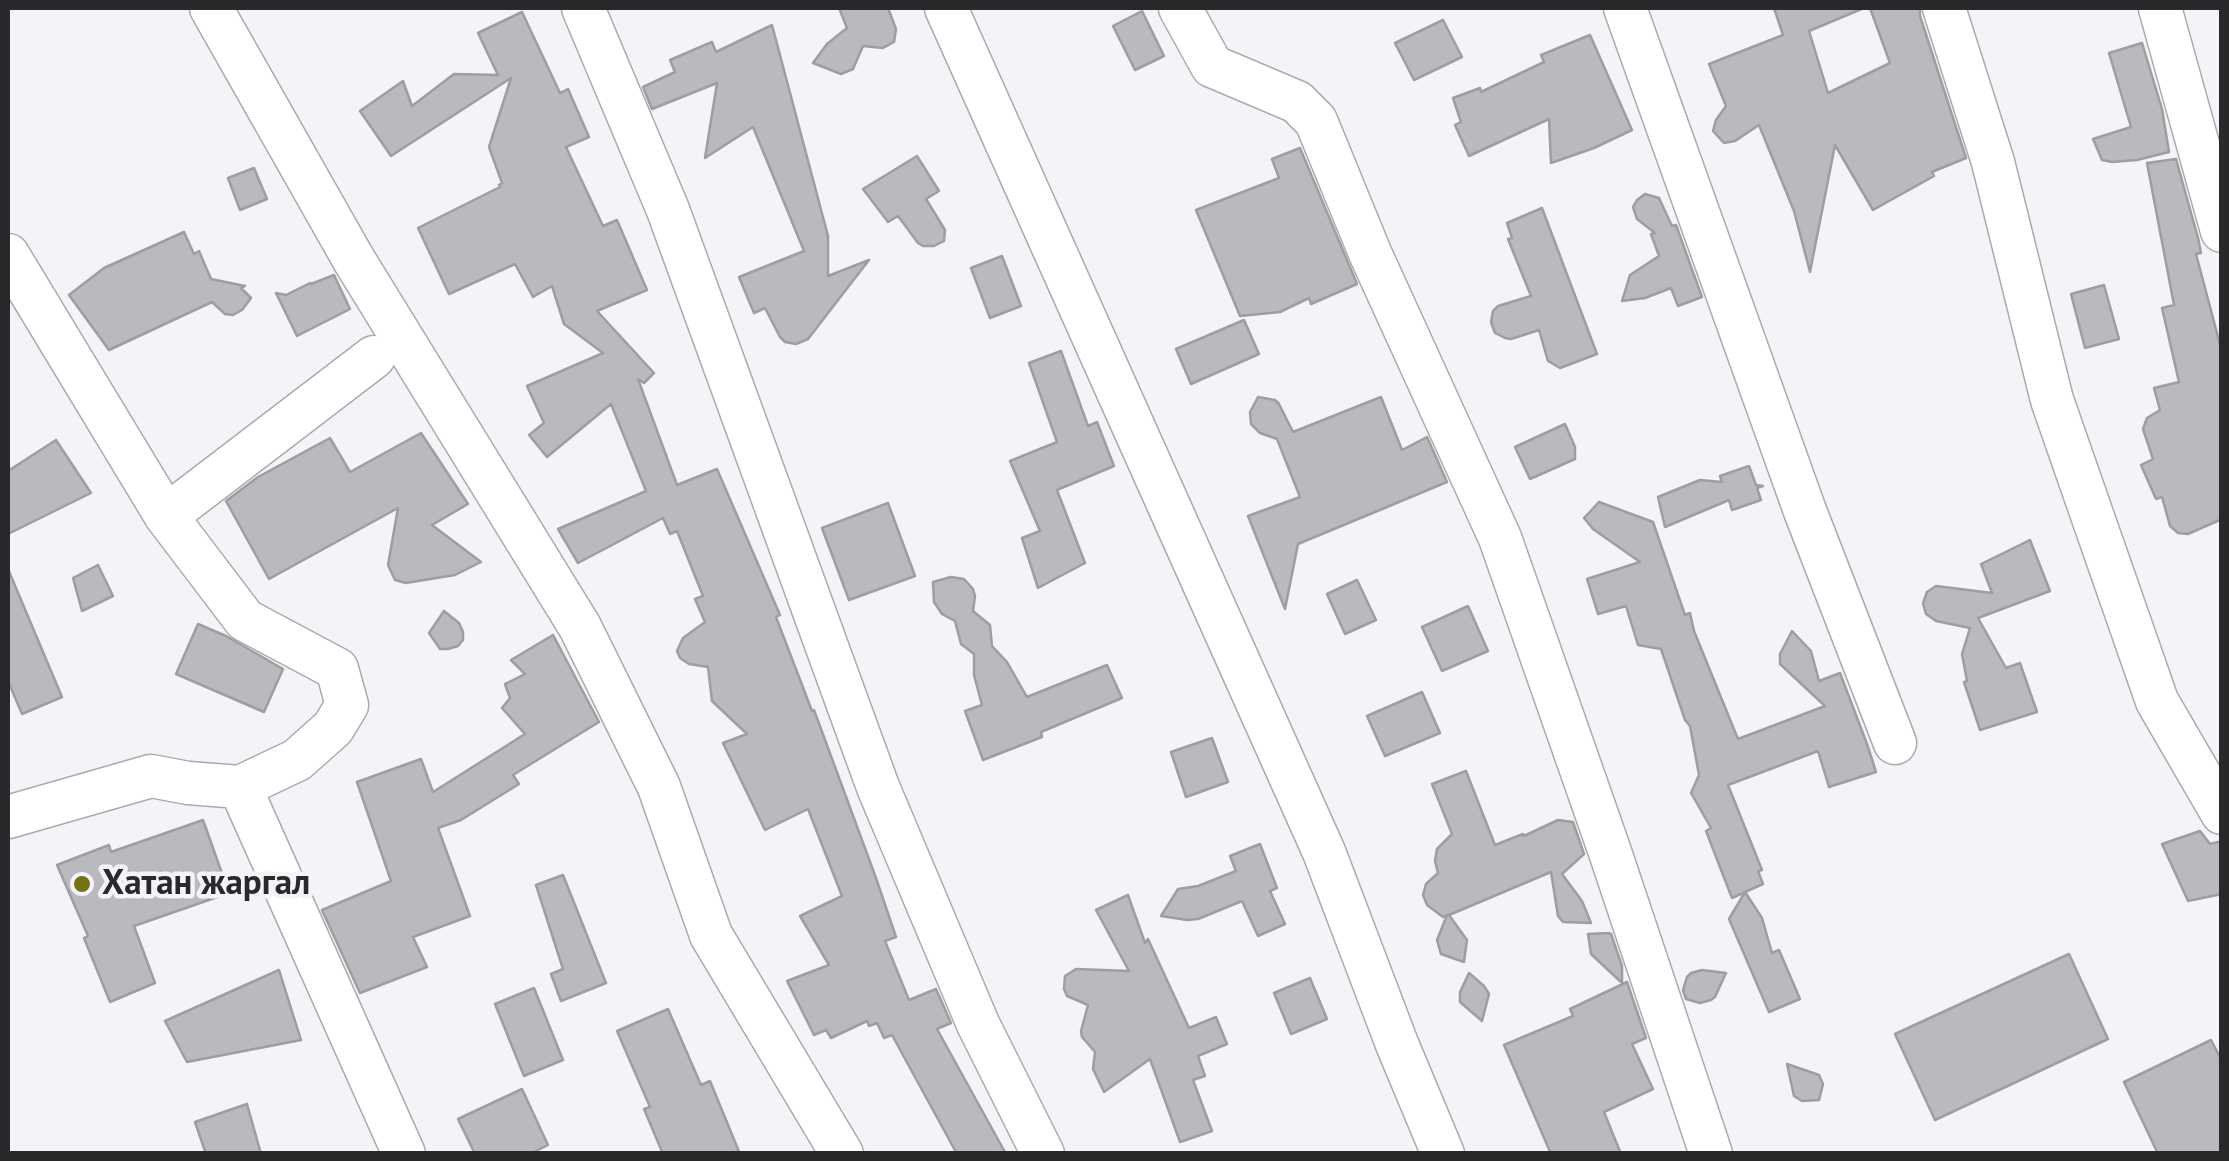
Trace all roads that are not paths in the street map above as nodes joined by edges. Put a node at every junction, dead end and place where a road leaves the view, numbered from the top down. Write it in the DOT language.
graph roads {
  1 [pos="211,8"];
  2 [pos="583,8"];
  3 [pos="946,8"];
  4 [pos="1180,8"];
  5 [pos="1625,8"];
  6 [pos="2160,8"];
  7 [pos="1959,14"];
  8 [pos="2222,231"];
  9 [pos="8,256"];
  10 [pos="374,357"];
  11 [pos="166,516"];
  12 [pos="1894,743"];
  13 [pos="240,788"];
  14 [pos="2222,813"];
  15 [pos="8,818"];
  16 [pos="404,1154"];
  17 [pos="842,1154"];
  18 [pos="1043,1154"];
  19 [pos="1443,1154"];
  20 [pos="1711,1154"];
  1 -- 17 [label="street"];
  2 -- 18 [label="street"];
  3 -- 19 [label="street"];
  4 -- 20 [label="street"];
  5 -- 12 [label="street"];
  6 -- 8 [label="street"];
  7 -- 14 [label="street"];
  9 -- 11 [label="street"];
  10 -- 11 [label="street"];
  11 -- 13 [label="street"];
  13 -- 15 [label="street"];
  13 -- 16 [label="street"];
}
